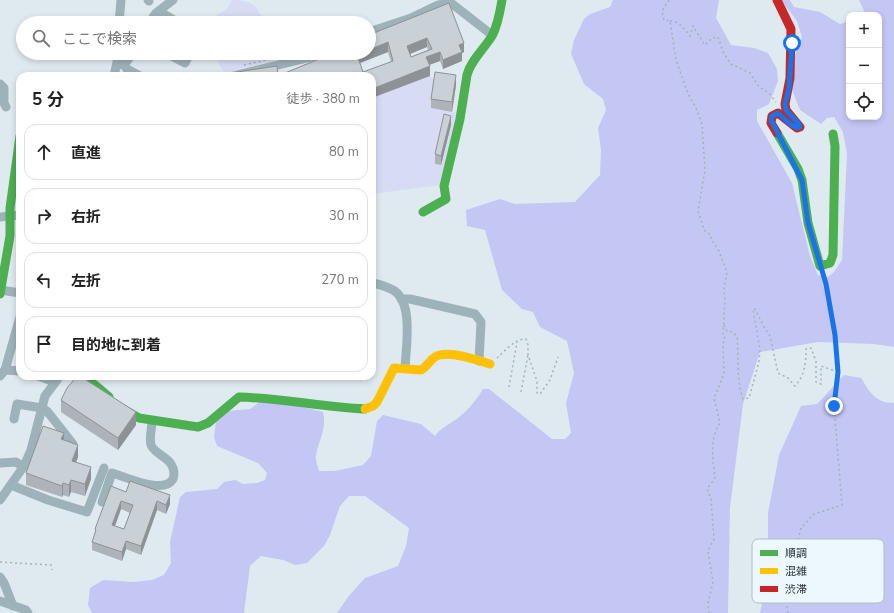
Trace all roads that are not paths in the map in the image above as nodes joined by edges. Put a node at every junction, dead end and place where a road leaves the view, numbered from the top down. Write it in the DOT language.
graph roads {
  1 [pos="121,0"];
  2 [pos="173,0"];
  3 [pos="502,0"];
  4 [pos="777,0"];
  5 [pos="159,11"];
  6 [pos="120,16"];
  7 [pos="155,16"];
  8 [pos="168,16"];
  9 [pos="376,30"];
  10 [pos="492,35"];
  11 [pos="120,60"];
  12 [pos="125,60"];
  13 [pos="299,60"];
  14 [pos="121,64"];
  15 [pos="116,72"];
  16 [pos="133,72"];
  17 [pos="249,72"];
  18 [pos="0,84"];
  19 [pos="6,107"];
  20 [pos="833,134"];
  21 [pos="16,192"];
  22 [pos="423,212"];
  23 [pos="15,216"];
  24 [pos="0,217"];
  25 [pos="376,284"];
  26 [pos="0,292"];
  27 [pos="16,293"];
  28 [pos="401,299"];
  29 [pos="16,342"];
  30 [pos="479,360"];
  31 [pos="490,364"];
  32 [pos="405,368"];
  33 [pos="16,371"];
  34 [pos="3,373"];
  35 [pos="56,380"];
  36 [pos="86,380"];
  37 [pos="42,408"];
  38 [pos="14,419"];
  39 [pos="152,421"];
  40 [pos="73,444"];
  41 [pos="0,463"];
  42 [pos="23,467"];
  43 [pos="104,468"];
  44 [pos="11,485"];
  45 [pos="0,500"];
  46 [pos="102,502"];
  47 [pos="0,577"];
  48 [pos="0,601"];
  49 [pos="14,606"];
  50 [pos="28,613"];
  1 -- 6 [label="street"];
  2 -- 5 [label="street"];
  3 -- 10 [label="street"];
  4 -- 20 [label="street"];
  5 -- 7 [label="street"];
  5 -- 8 [label="street"];
  9 -- 10 [label="street"];
  10 -- 22 [label="street"];
  11 -- 14 [label="street"];
  12 -- 14 [label="street"];
  13 -- 17 [label="street"];
  14 -- 15 [label="street"];
  14 -- 16 [label="street"];
  18 -- 19 [label="street"];
  21 -- 23 [label="street"];
  23 -- 24 [label="street"];
  23 -- 26 [label="street"];
  25 -- 28 [label="street"];
  26 -- 27 [label="street"];
  28 -- 30 [label="street"];
  28 -- 32 [label="street"];
  29 -- 34 [label="street"];
  30 -- 31 [label="street"];
  30 -- 32 [label="street"];
  32 -- 39 [label="street"];
  33 -- 34 [label="street"];
  35 -- 37 [label="street"];
  36 -- 39 [label="street"];
  37 -- 38 [label="street"];
  37 -- 40 [label="street"];
  37 -- 42 [label="street"];
  39 -- 46 [label="street"];
  41 -- 42 [label="street"];
  42 -- 44 [label="street"];
  43 -- 44 [label="street"];
  44 -- 45 [label="street"];
  47 -- 49 [label="street"];
  48 -- 49 [label="street"];
  49 -- 50 [label="street"];
}
